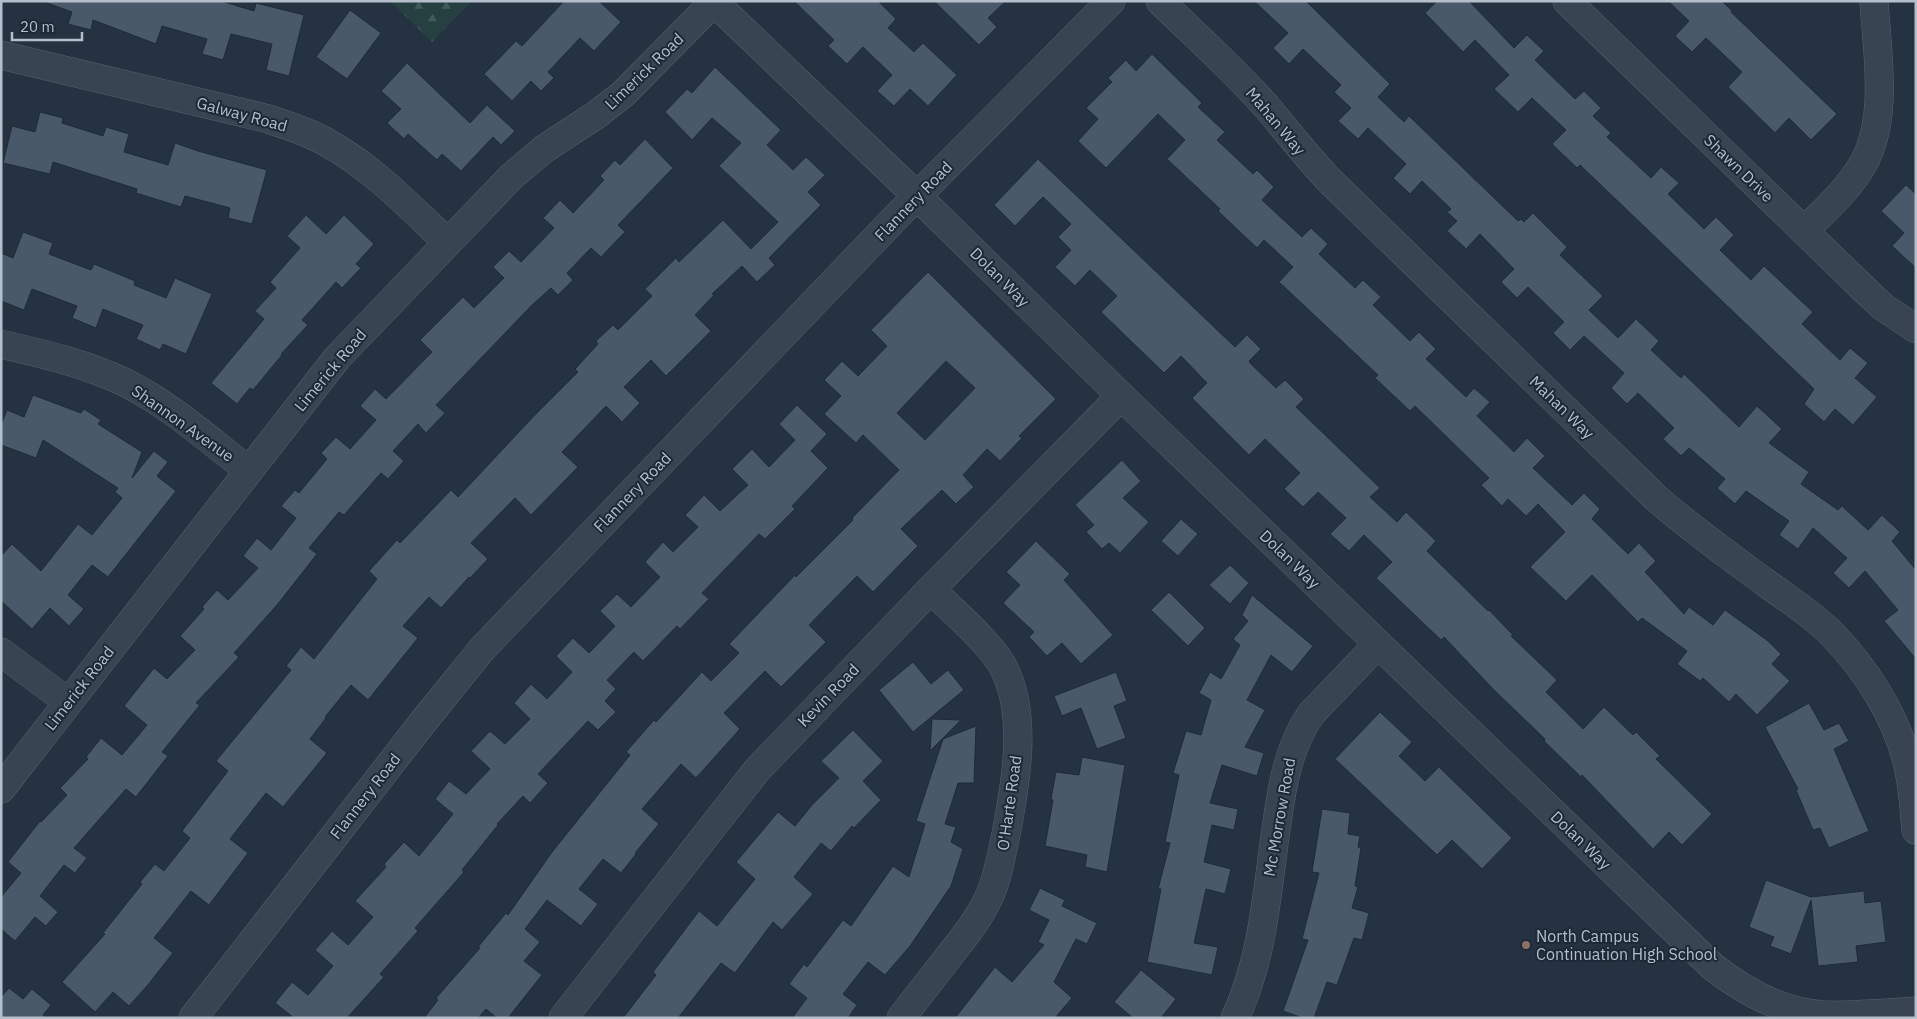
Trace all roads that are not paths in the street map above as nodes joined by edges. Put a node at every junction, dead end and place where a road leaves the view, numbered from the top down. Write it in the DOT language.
graph roads {
  1 [pos="1111,1"];
  2 [pos="1160,1"];
  3 [pos="1567,1"];
  4 [pos="1874,1"];
  5 [pos="713,2"];
  6 [pos="1,55"];
  7 [pos="917,196"];
  8 [pos="1804,231"];
  9 [pos="447,242"];
  10 [pos="1916,329"];
  11 [pos="1,344"];
  12 [pos="1121,396"];
  13 [pos="248,470"];
  14 [pos="931,590"];
  15 [pos="1378,644"];
  16 [pos="1,652"];
  17 [pos="68,702"];
  18 [pos="1,789"];
  19 [pos="1916,830"];
  20 [pos="1916,1011"];
  21 [pos="193,1018"];
  22 [pos="563,1018"];
  23 [pos="901,1018"];
  24 [pos="1235,1018"];
  1 -- 7 [label="street, Flannery Road"];
  2 -- 19 [label="street, Mahan Way"];
  3 -- 8 [label="street, Shawn Drive"];
  4 -- 8 [label="street"];
  5 -- 7 [label="street, Dolan Way"];
  5 -- 9 [label="street, Limerick Road"];
  6 -- 9 [label="street, Galway Road"];
  7 -- 12 [label="street, Dolan Way"];
  7 -- 21 [label="street, Flannery Road"];
  8 -- 10 [label="street, Shawn Drive"];
  9 -- 13 [label="street, Limerick Road"];
  11 -- 13 [label="street, Shannon Avenue"];
  12 -- 14 [label="street, Kevin Road"];
  12 -- 15 [label="street, Dolan Way"];
  13 -- 17 [label="street, Limerick Road"];
  14 -- 22 [label="street, Kevin Road"];
  14 -- 23 [label="street, O'Harte Road"];
  15 -- 20 [label="street, Dolan Way"];
  15 -- 24 [label="street, Mc Morrow Road"];
  16 -- 17 [label="street"];
  17 -- 18 [label="street, Limerick Road"];
}
